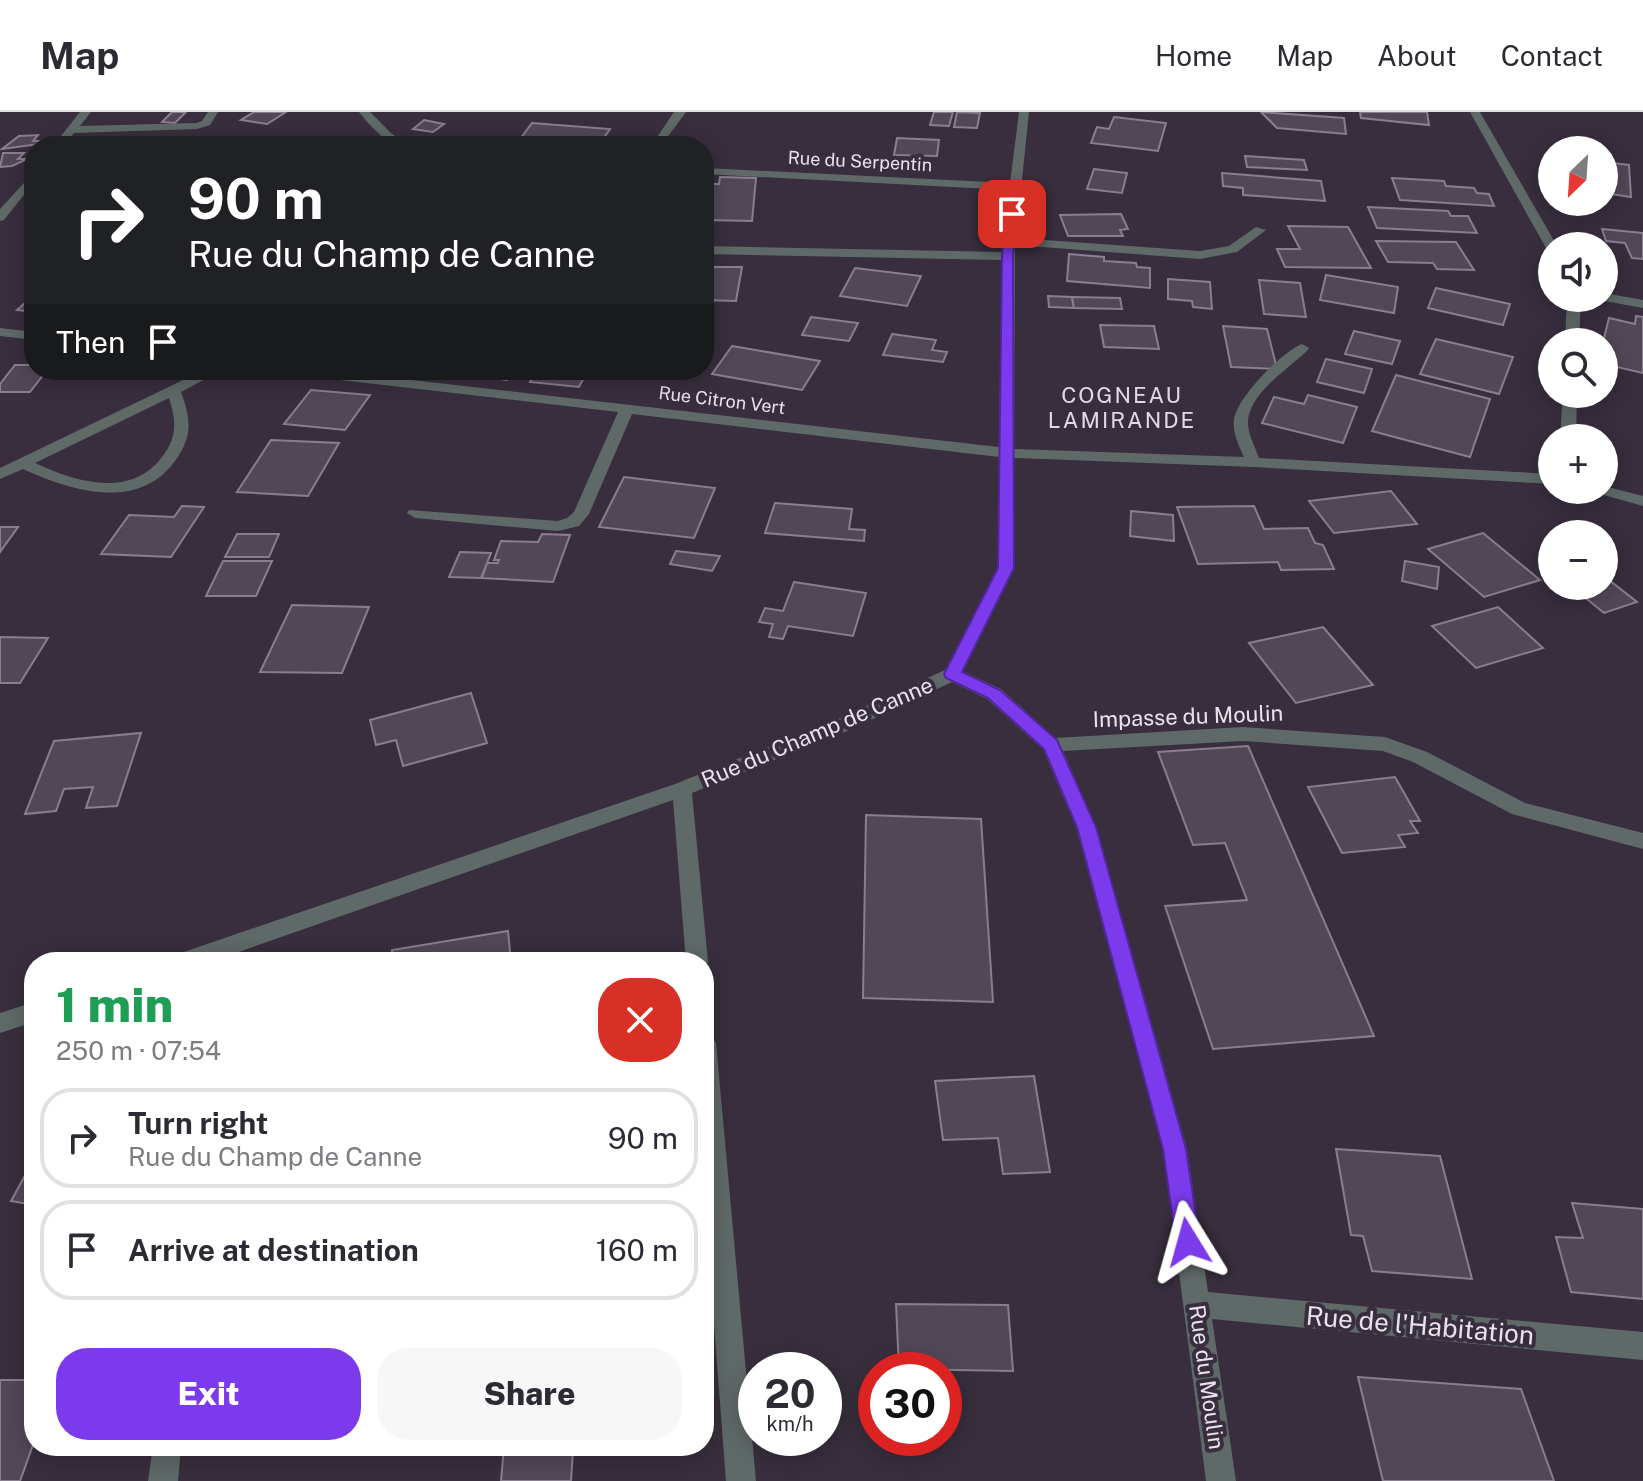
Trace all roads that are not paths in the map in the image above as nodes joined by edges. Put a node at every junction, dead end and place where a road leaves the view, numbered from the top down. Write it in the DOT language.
graph roads {
  1 [pos="86,112"];
  2 [pos="213,112"];
  3 [pos="364,112"];
  4 [pos="681,112"];
  5 [pos="1024,112"];
  6 [pos="1475,112"];
  7 [pos="71,130"];
  8 [pos="66,136"];
  9 [pos="388,136"];
  10 [pos="662,136"];
  11 [pos="714,172"];
  12 [pos="1014,187"];
  13 [pos="24,190"];
  14 [pos="1,214"];
  15 [pos="1260,230"];
  16 [pos="1543,232"];
  17 [pos="1008,248"];
  18 [pos="714,250"];
  19 [pos="1618,300"];
  20 [pos="1643,304"];
  21 [pos="0,332"];
  22 [pos="24,335"];
  23 [pos="1302,348"];
  24 [pos="195,380"];
  25 [pos="375,380"];
  26 [pos="174,391"];
  27 [pos="627,409"];
  28 [pos="1008,453"];
  29 [pos="1253,462"];
  30 [pos="23,463"];
  31 [pos="0,474"];
  32 [pos="1538,478"];
  33 [pos="1618,494"];
  34 [pos="1643,501"];
  35 [pos="415,513"];
  36 [pos="952,674"];
  37 [pos="1051,745"];
  38 [pos="682,789"];
  39 [pos="1643,841"];
  40 [pos="233,952"];
  41 [pos="696,952"];
  42 [pos="24,1015"];
  43 [pos="0,1023"];
  44 [pos="714,1161"];
  45 [pos="1197,1304"];
  46 [pos="1643,1346"];
  47 [pos="166,1456"];
  48 [pos="163,1481"];
  49 [pos="741,1481"];
  50 [pos="1221,1481"];
  1 -- 7 [label="street"];
  2 -- 7 [label="street"];
  3 -- 9 [label="street"];
  4 -- 10 [label="street"];
  5 -- 12 [label="street, Rue du Champ de Canne"];
  6 -- 16 [label="street"];
  7 -- 8 [label="street"];
  11 -- 12 [label="street, Rue du Serpentin"];
  12 -- 17 [label="street, Rue du Champ de Canne"];
  13 -- 14 [label="street"];
  15 -- 17 [label="street"];
  17 -- 18 [label="street"];
  17 -- 28 [label="street, Rue du Champ de Canne"];
  19 -- 20 [label="street"];
  21 -- 22 [label="street"];
  23 -- 29 [label="street"];
  24 -- 26 [label="street"];
  25 -- 27 [label="street, Rue Citron Vert"];
  26 -- 30 [label="street"];
  26 -- 30 [label="street"];
  27 -- 28 [label="street, Rue Citron Vert"];
  27 -- 35 [label="street"];
  28 -- 29 [label="street, Rue Citron Vert"];
  28 -- 36 [label="street, Rue du Champ de Canne"];
  29 -- 32 [label="street, Rue Citron Vert"];
  30 -- 31 [label="street"];
  33 -- 34 [label="street"];
  36 -- 37 [label="street, Rue du Moulin"];
  36 -- 38 [label="street, Rue du Champ de Canne"];
  37 -- 39 [label="street, Impasse du Moulin"];
  37 -- 45 [label="street, Rue du Moulin"];
  38 -- 40 [label="street, Rue du Champ de Canne"];
  38 -- 41 [label="street"];
  42 -- 43 [label="street"];
  44 -- 49 [label="street"];
  45 -- 46 [label="street, Rue de l'Habitation"];
  45 -- 50 [label="street, Rue du Moulin"];
  47 -- 48 [label="street"];
}
